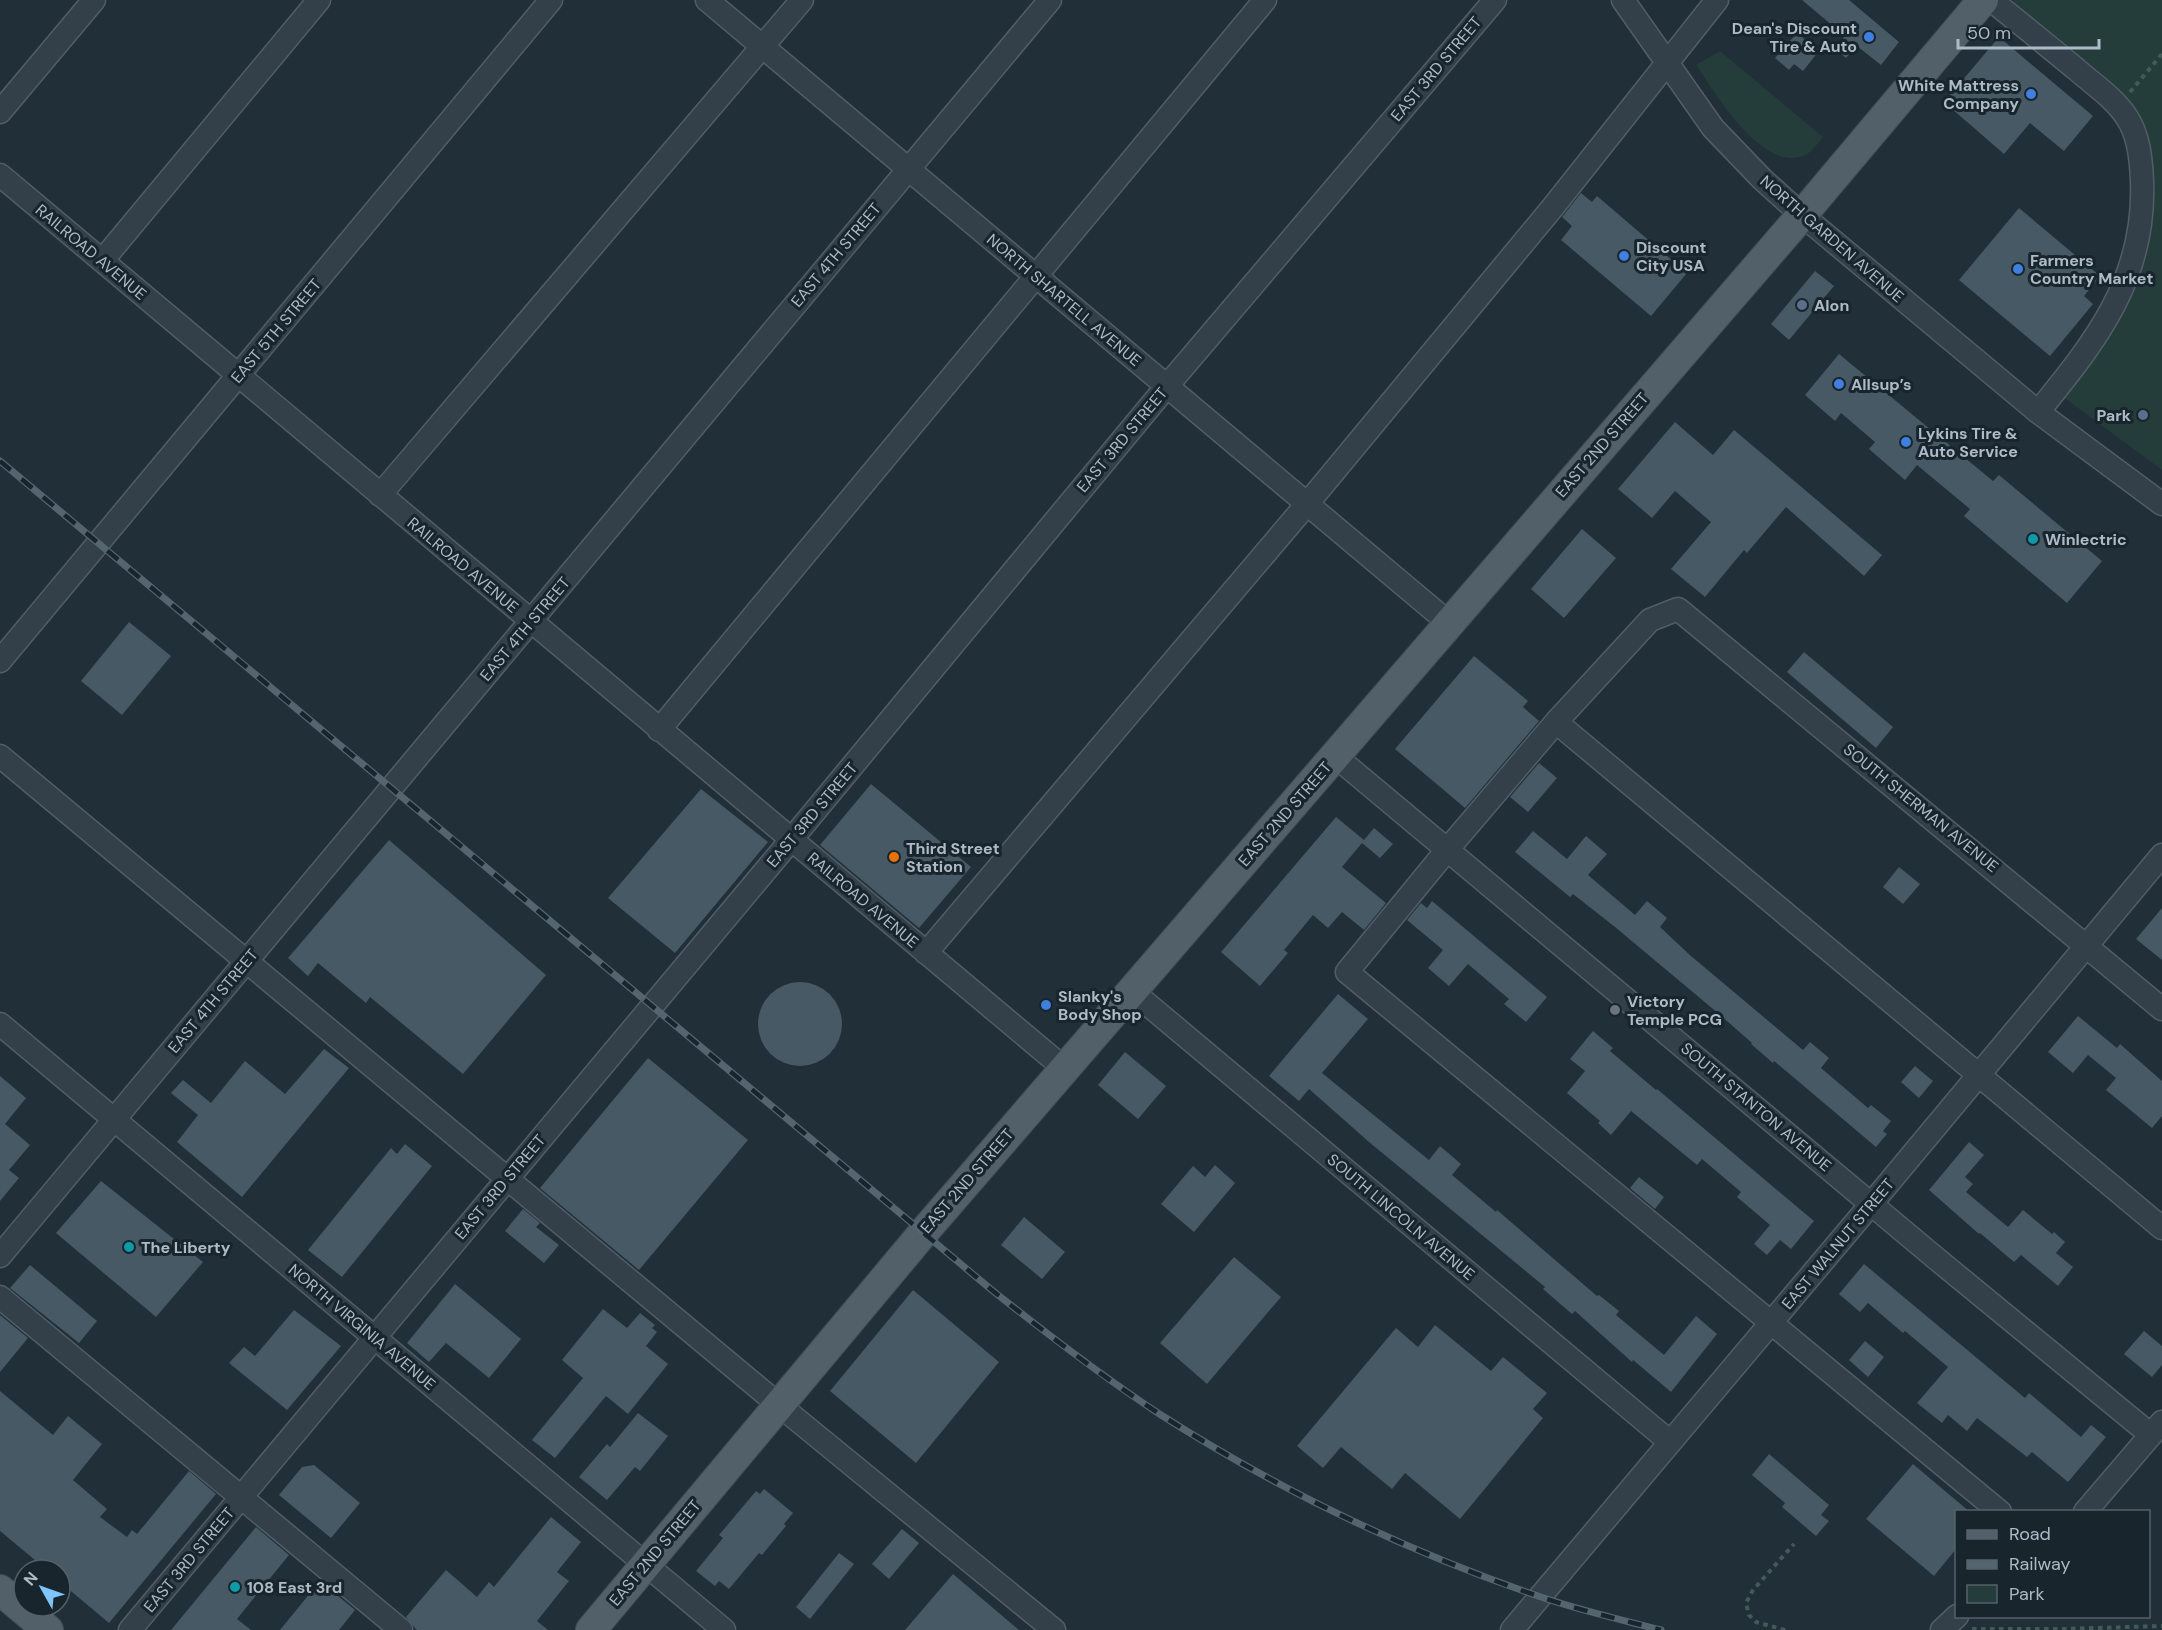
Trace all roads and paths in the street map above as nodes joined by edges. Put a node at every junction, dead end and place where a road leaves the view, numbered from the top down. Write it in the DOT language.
graph roads {
  1 [pos="94,0"];
  2 [pos="319,0"];
  3 [pos="551,0"];
  4 [pos="707,0"];
  5 [pos="802,0"];
  6 [pos="1050,0"];
  7 [pos="1264,0"];
  8 [pos="1495,0"];
  9 [pos="1623,0"];
  10 [pos="1716,0"];
  11 [pos="1983,0"];
  12 [pos="1991,0"];
  13 [pos="764,47"];
  14 [pos="1667,62"];
  15 [pos="0,112"];
  16 [pos="910,169"];
  17 [pos="0,175"];
  18 [pos="1803,215"];
  19 [pos="102,261"];
  20 [pos="1035,275"];
  21 [pos="238,376"];
  22 [pos="1167,386"];
  23 [pos="2038,412"];
  24 [pos="380,495"];
  25 [pos="1307,504"];
  26 [pos="2162,504"];
  27 [pos="531,622"];
  28 [pos="1449,623"];
  29 [pos="0,661"];
  30 [pos="1556,722"];
  31 [pos="659,730"];
  32 [pos="0,756"];
  33 [pos="1335,756"];
  34 [pos="791,840"];
  35 [pos="1447,850"];
  36 [pos="2162,855"];
  37 [pos="2086,945"];
  38 [pos="926,953"];
  39 [pos="246,961"];
  40 [pos="1133,992"];
  41 [pos="2162,1009"];
  42 [pos="0,1024"];
  43 [pos="1065,1069"];
  44 [pos="1979,1076"];
  45 [pos="113,1119"];
  46 [pos="507,1179"];
  47 [pos="1872,1203"];
  48 [pos="2162,1228"];
  49 [pos="0,1256"];
  50 [pos="0,1297"];
  51 [pos="1771,1323"];
  52 [pos="375,1338"];
  53 [pos="779,1405"];
  54 [pos="2156,1429"];
  55 [pos="1670,1442"];
  56 [pos="242,1497"];
  57 [pos="1998,1510"];
  58 [pos="2087,1510"];
  59 [pos="1794,1544"];
  60 [pos="645,1565"];
  61 [pos="0,1590"];
  62 [pos="1957,1618"];
  63 [pos="2162,1626"];
  64 [pos="48,1630"];
  65 [pos="130,1630"];
  66 [pos="401,1630"];
  67 [pos="591,1630"];
  68 [pos="724,1630"];
  69 [pos="1054,1630"];
  70 [pos="1512,1630"];
  71 [pos="1785,1630"];
  72 [pos="1942,1630"];
  73 [pos="1963,1630"];
  1 -- 15 [label="street"];
  2 -- 19 [label="street"];
  3 -- 21 [label="street, EAST 5TH STREET"];
  4 -- 13 [label="street, NORTH SHARTELL AVENUE"];
  5 -- 13 [label="street"];
  6 -- 16 [label="street, EAST 4TH STREET"];
  7 -- 20 [label="street"];
  8 -- 22 [label="street, EAST 3RD STREET"];
  9 -- 14 [label="street, NORTH GARDEN AVENUE"];
  10 -- 14 [label="street"];
  11 -- 18 [label="main road, EAST 2ND STREET"];
  12 -- 23 [label="street"];
  13 -- 16 [label="street, NORTH SHARTELL AVENUE"];
  13 -- 24 [label="street"];
  14 -- 18 [label="street, NORTH GARDEN AVENUE"];
  14 -- 25 [label="street"];
  16 -- 20 [label="street, NORTH SHARTELL AVENUE"];
  16 -- 27 [label="street, EAST 4TH STREET"];
  17 -- 19 [label="street, RAILROAD AVENUE"];
  18 -- 23 [label="street, NORTH GARDEN AVENUE"];
  18 -- 28 [label="main road, EAST 2ND STREET"];
  19 -- 21 [label="street, RAILROAD AVENUE"];
  20 -- 22 [label="street, NORTH SHARTELL AVENUE"];
  20 -- 31 [label="street"];
  21 -- 24 [label="street, RAILROAD AVENUE"];
  21 -- 29 [label="street, EAST 5TH STREET"];
  22 -- 25 [label="street, NORTH SHARTELL AVENUE"];
  22 -- 34 [label="street, EAST 3RD STREET"];
  23 -- 26 [label="street, NORTH GARDEN AVENUE"];
  24 -- 27 [label="street, RAILROAD AVENUE"];
  25 -- 28 [label="street, NORTH SHARTELL AVENUE"];
  25 -- 38 [label="street"];
  27 -- 31 [label="street, RAILROAD AVENUE"];
  27 -- 39 [label="street, EAST 4TH STREET"];
  28 -- 33 [label="main road, EAST 2ND STREET"];
  30 -- 35 [label="street"];
  30 -- 37 [label="street, SOUTH SHERMAN AVENUE"];
  30 -- 44 [label="street"];
  31 -- 34 [label="street, RAILROAD AVENUE"];
  32 -- 39 [label="street"];
  33 -- 35 [label="street, SOUTH STANTON AVENUE"];
  33 -- 40 [label="main road, EAST 2ND STREET"];
  34 -- 38 [label="street, RAILROAD AVENUE"];
  34 -- 46 [label="street, EAST 3RD STREET"];
  35 -- 47 [label="street, SOUTH STANTON AVENUE"];
  35 -- 51 [label="street"];
  36 -- 37 [label="street, EAST WALNUT STREET"];
  37 -- 41 [label="street, SOUTH SHERMAN AVENUE"];
  37 -- 44 [label="street, EAST WALNUT STREET"];
  38 -- 43 [label="street, RAILROAD AVENUE"];
  39 -- 45 [label="street, EAST 4TH STREET"];
  39 -- 46 [label="street"];
  40 -- 43 [label="main road, EAST 2ND STREET"];
  40 -- 55 [label="street, SOUTH LINCOLN AVENUE"];
  42 -- 45 [label="street, NORTH VIRGINIA AVENUE"];
  43 -- 53 [label="main road, EAST 2ND STREET"];
  44 -- 47 [label="street, EAST WALNUT STREET"];
  44 -- 48 [label="street"];
  45 -- 49 [label="street, EAST 4TH STREET"];
  45 -- 52 [label="street, NORTH VIRGINIA AVENUE"];
  46 -- 52 [label="street, EAST 3RD STREET"];
  46 -- 53 [label="street"];
  47 -- 51 [label="street, EAST WALNUT STREET"];
  47 -- 54 [label="street, SOUTH STANTON AVENUE"];
  50 -- 56 [label="street"];
  51 -- 55 [label="street, EAST WALNUT STREET"];
  51 -- 57 [label="street"];
  52 -- 56 [label="street, EAST 3RD STREET"];
  52 -- 60 [label="street, NORTH VIRGINIA AVENUE"];
  53 -- 60 [label="main road, EAST 2ND STREET"];
  53 -- 69 [label="street"];
  54 -- 58 [label="street"];
  55 -- 70 [label="street, EAST WALNUT STREET"];
  56 -- 65 [label="street, EAST 3RD STREET"];
  56 -- 66 [label="street"];
  59 -- 71 [label="path"];
  60 -- 67 [label="main road, EAST 2ND STREET"];
  60 -- 68 [label="street, NORTH VIRGINIA AVENUE"];
  61 -- 64 [label="main road"];
  62 -- 72 [label="street"];
  63 -- 73 [label="path"];
}
